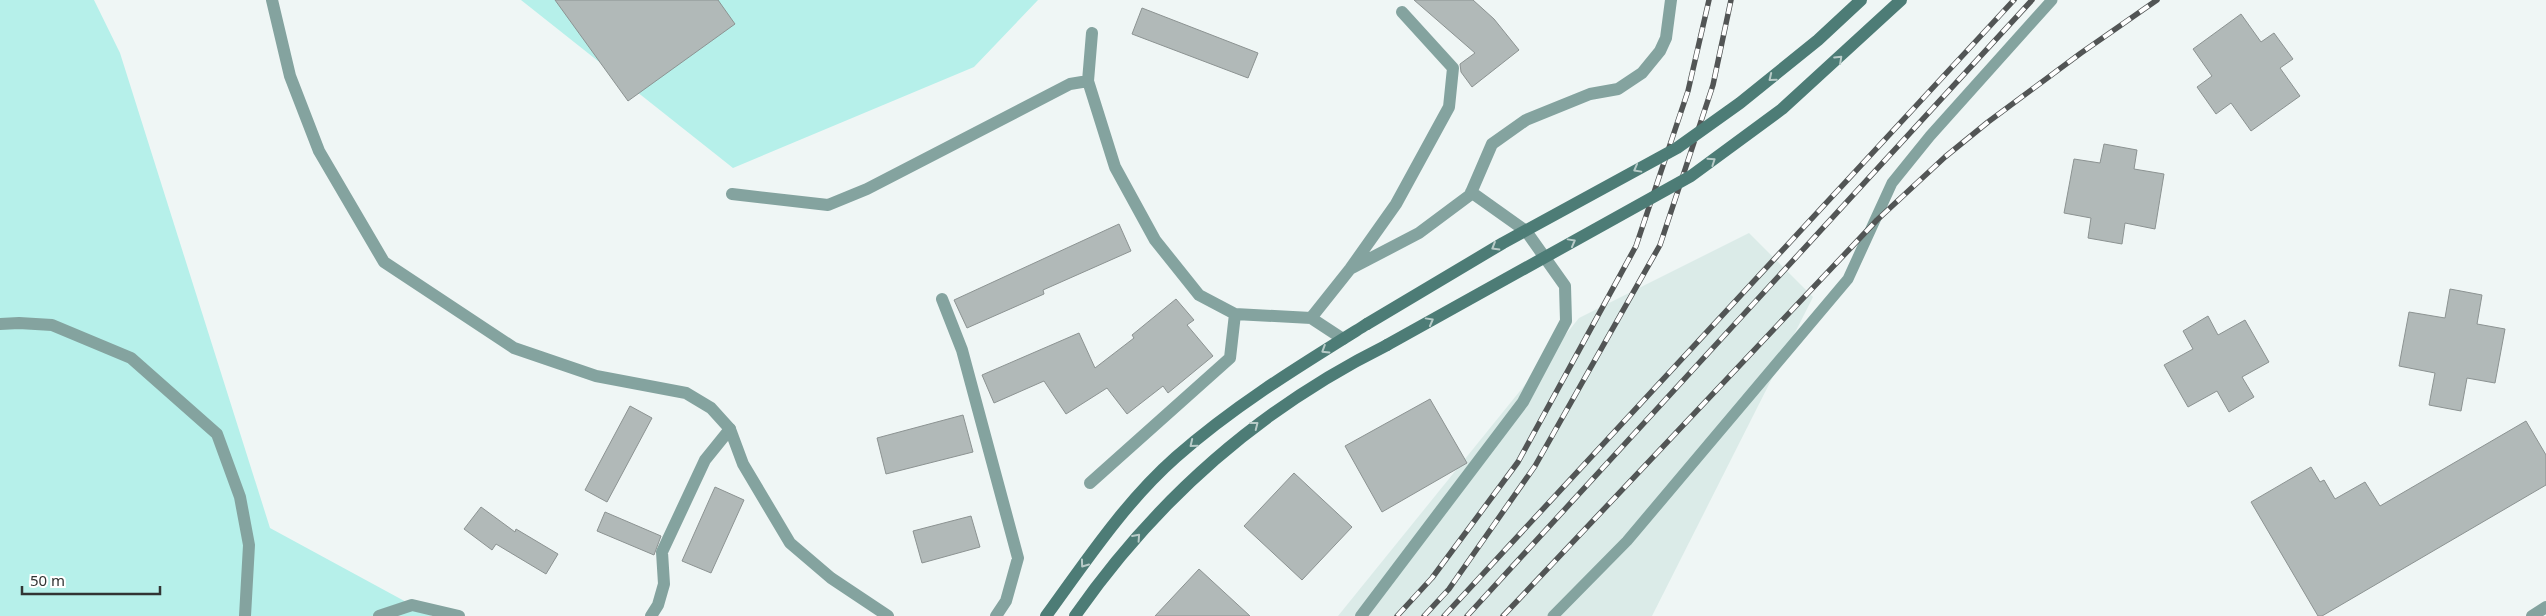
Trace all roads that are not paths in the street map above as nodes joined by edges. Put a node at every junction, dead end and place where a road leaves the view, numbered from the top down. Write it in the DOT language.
graph roads {
  1 [pos="272,0"];
  2 [pos="1671,0"];
  3 [pos="1861,0"];
  4 [pos="1901,0"];
  5 [pos="2052,0"];
  6 [pos="1402,12"];
  7 [pos="1092,33"];
  8 [pos="1088,81"];
  9 [pos="1471,192"];
  10 [pos="732,194"];
  11 [pos="1350,269"];
  12 [pos="942,299"];
  13 [pos="1235,314"];
  14 [pos="1311,318"];
  15 [pos="0,324"];
  16 [pos="1343,339"];
  17 [pos="730,429"];
  18 [pos="1090,483"];
  19 [pos="2546,607"];
  20 [pos="245,616"];
  21 [pos="378,616"];
  22 [pos="459,616"];
  23 [pos="651,616"];
  24 [pos="888,616"];
  25 [pos="996,616"];
  26 [pos="1046,616"];
  27 [pos="1074,616"];
  28 [pos="1361,616"];
  29 [pos="1554,616"];
  30 [pos="2532,616"];
  1 -- 17 [label="street"];
  2 -- 9 [label="street"];
  3 -- 16 [label="main road, one-way, bridge"];
  27 -- 4 [label="main road, one-way, bridge"];
  5 -- 29 [label="lane"];
  6 -- 11 [label="street"];
  7 -- 8 [label="street"];
  8 -- 10 [label="street"];
  8 -- 13 [label="street"];
  9 -- 11 [label="street"];
  9 -- 28 [label="street"];
  11 -- 14 [label="street"];
  12 -- 25 [label="street"];
  13 -- 14 [label="street"];
  13 -- 18 [label="street"];
  14 -- 16 [label="street"];
  15 -- 20 [label="street"];
  16 -- 26 [label="main road, one-way"];
  17 -- 23 [label="street"];
  17 -- 24 [label="street"];
  19 -- 30 [label="street"];
  21 -- 22 [label="street"];
}
